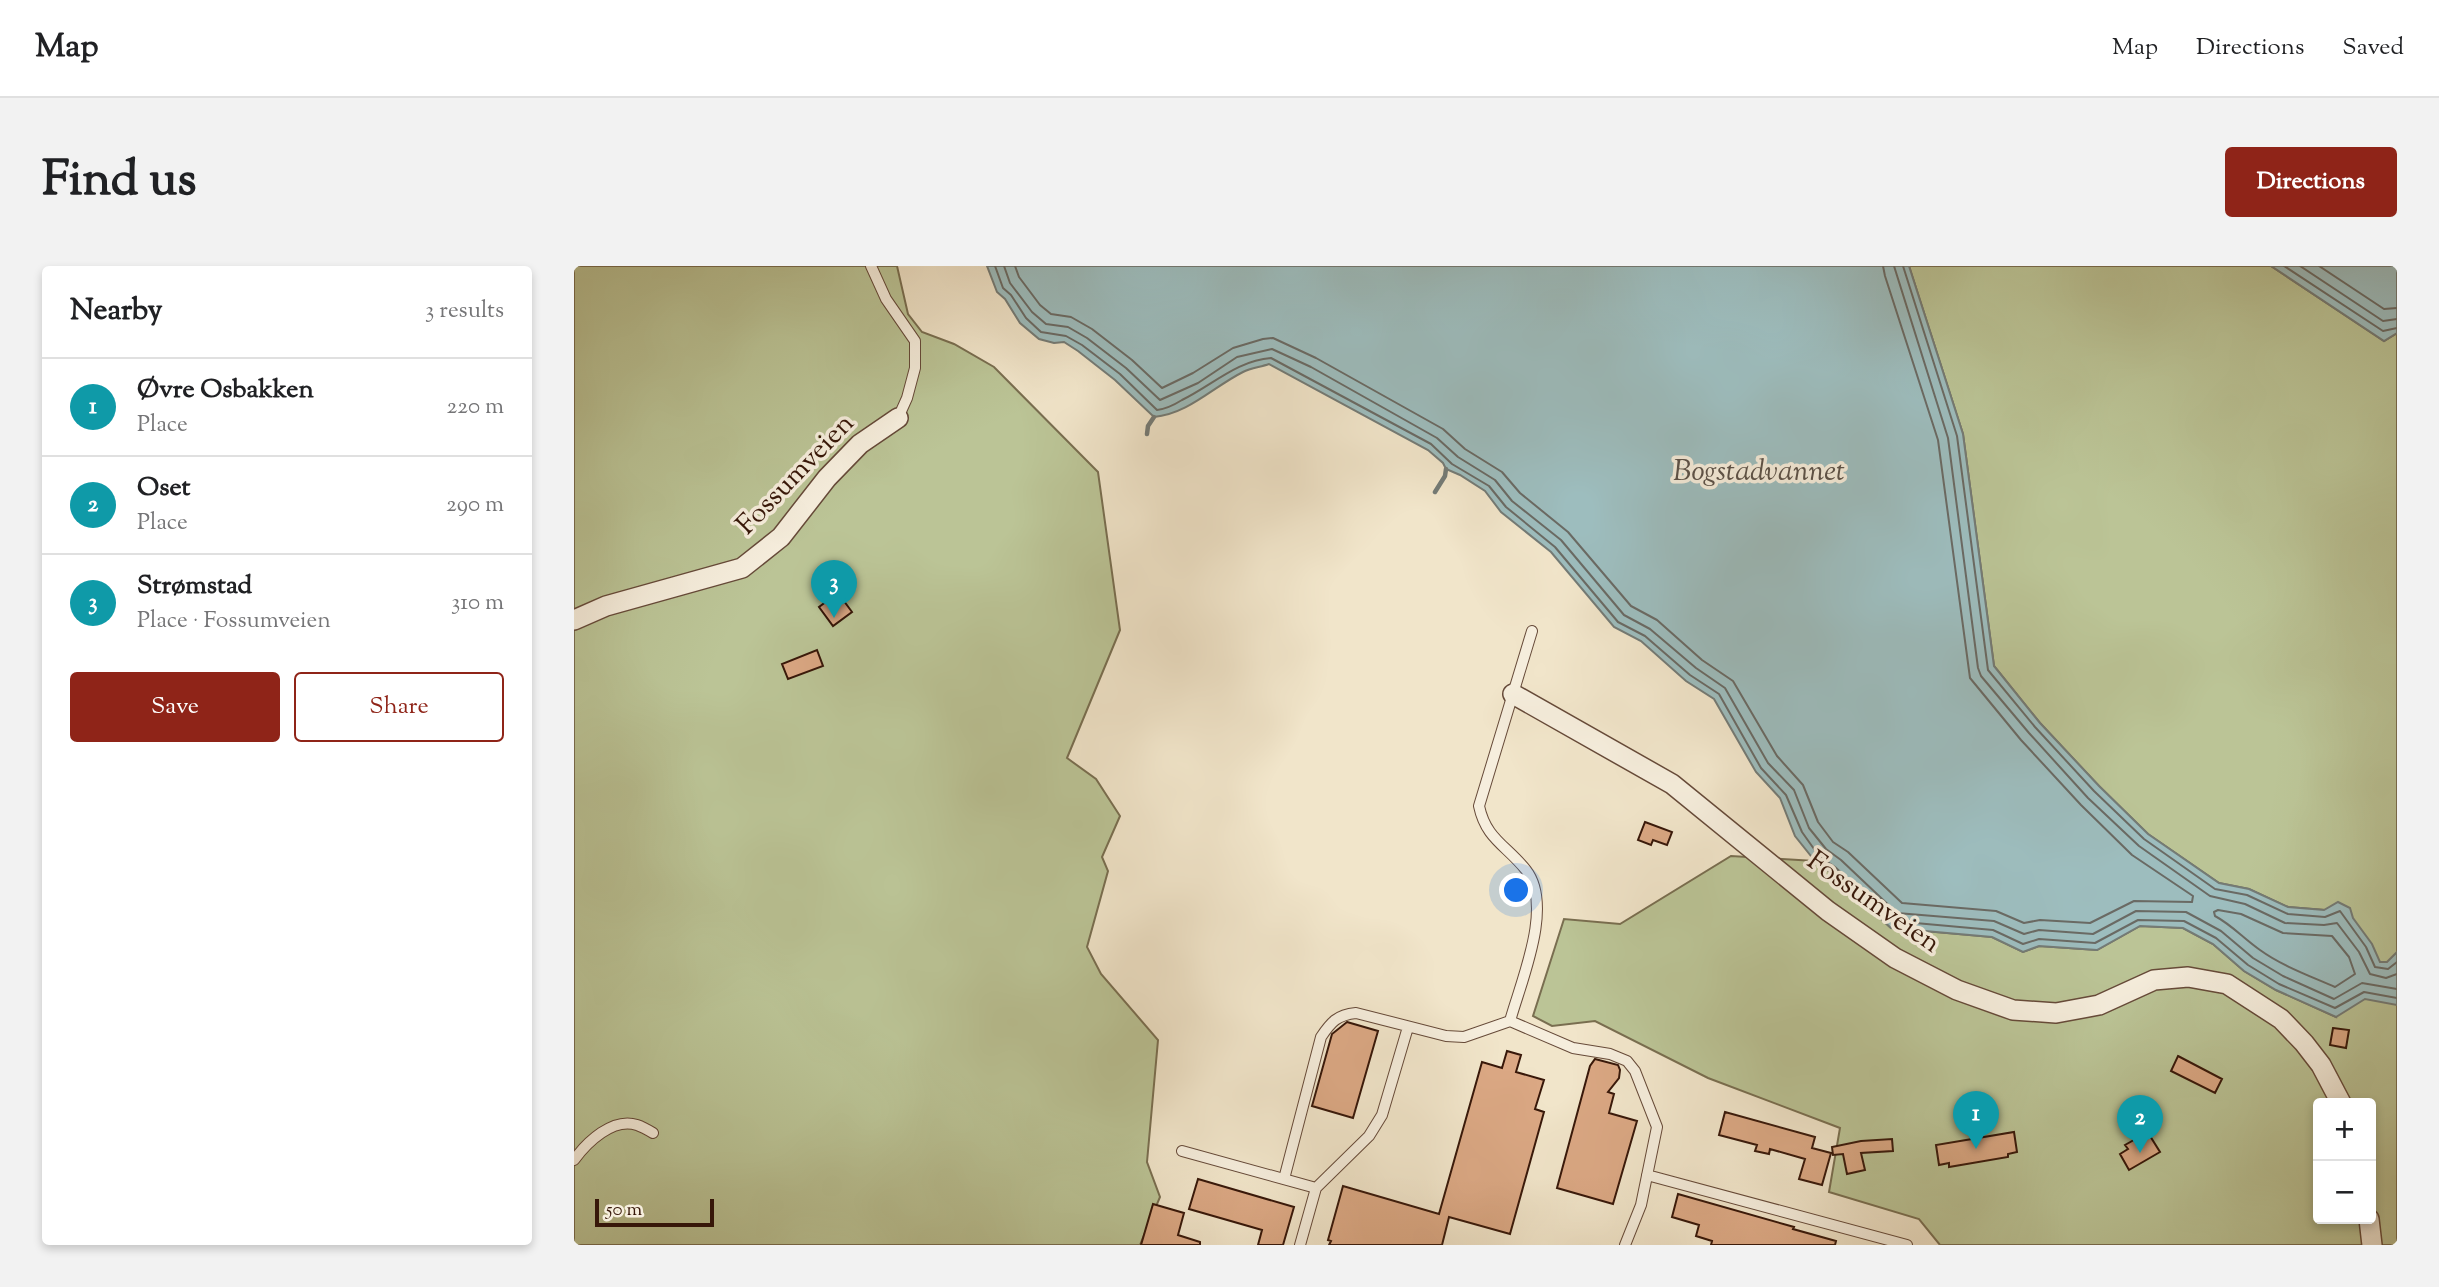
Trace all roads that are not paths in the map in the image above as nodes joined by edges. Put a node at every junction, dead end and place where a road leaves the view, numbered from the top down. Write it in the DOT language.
graph roads {
  1 [pos="871,266"];
  2 [pos="898,418"];
  3 [pos="574,620"];
  4 [pos="1532,631"];
  5 [pos="1513,694"];
  6 [pos="1510,1021"];
  7 [pos="1408,1027"];
  8 [pos="2338,1098"];
  9 [pos="653,1133"];
  10 [pos="1182,1151"];
  11 [pos="574,1160"];
  12 [pos="1647,1175"];
  13 [pos="1284,1179"];
  14 [pos="1316,1188"];
  15 [pos="2370,1224"];
  16 [pos="1300,1245"];
  17 [pos="1625,1245"];
  18 [pos="1907,1245"];
  19 [pos="2372,1245"];
  1 -- 2 [label="lane, Fossumveien"];
  2 -- 3 [label="street, Fossumveien"];
  4 -- 5 [label="lane"];
  5 -- 6 [label="lane"];
  5 -- 8 [label="street, Fossumveien"];
  6 -- 7 [label="lane"];
  6 -- 12 [label="lane"];
  7 -- 13 [label="lane"];
  7 -- 14 [label="lane"];
  9 -- 11 [label="lane"];
  10 -- 13 [label="lane"];
  12 -- 17 [label="lane"];
  12 -- 18 [label="lane"];
  13 -- 14 [label="lane"];
  14 -- 16 [label="lane"];
  15 -- 19 [label="street"];
}
